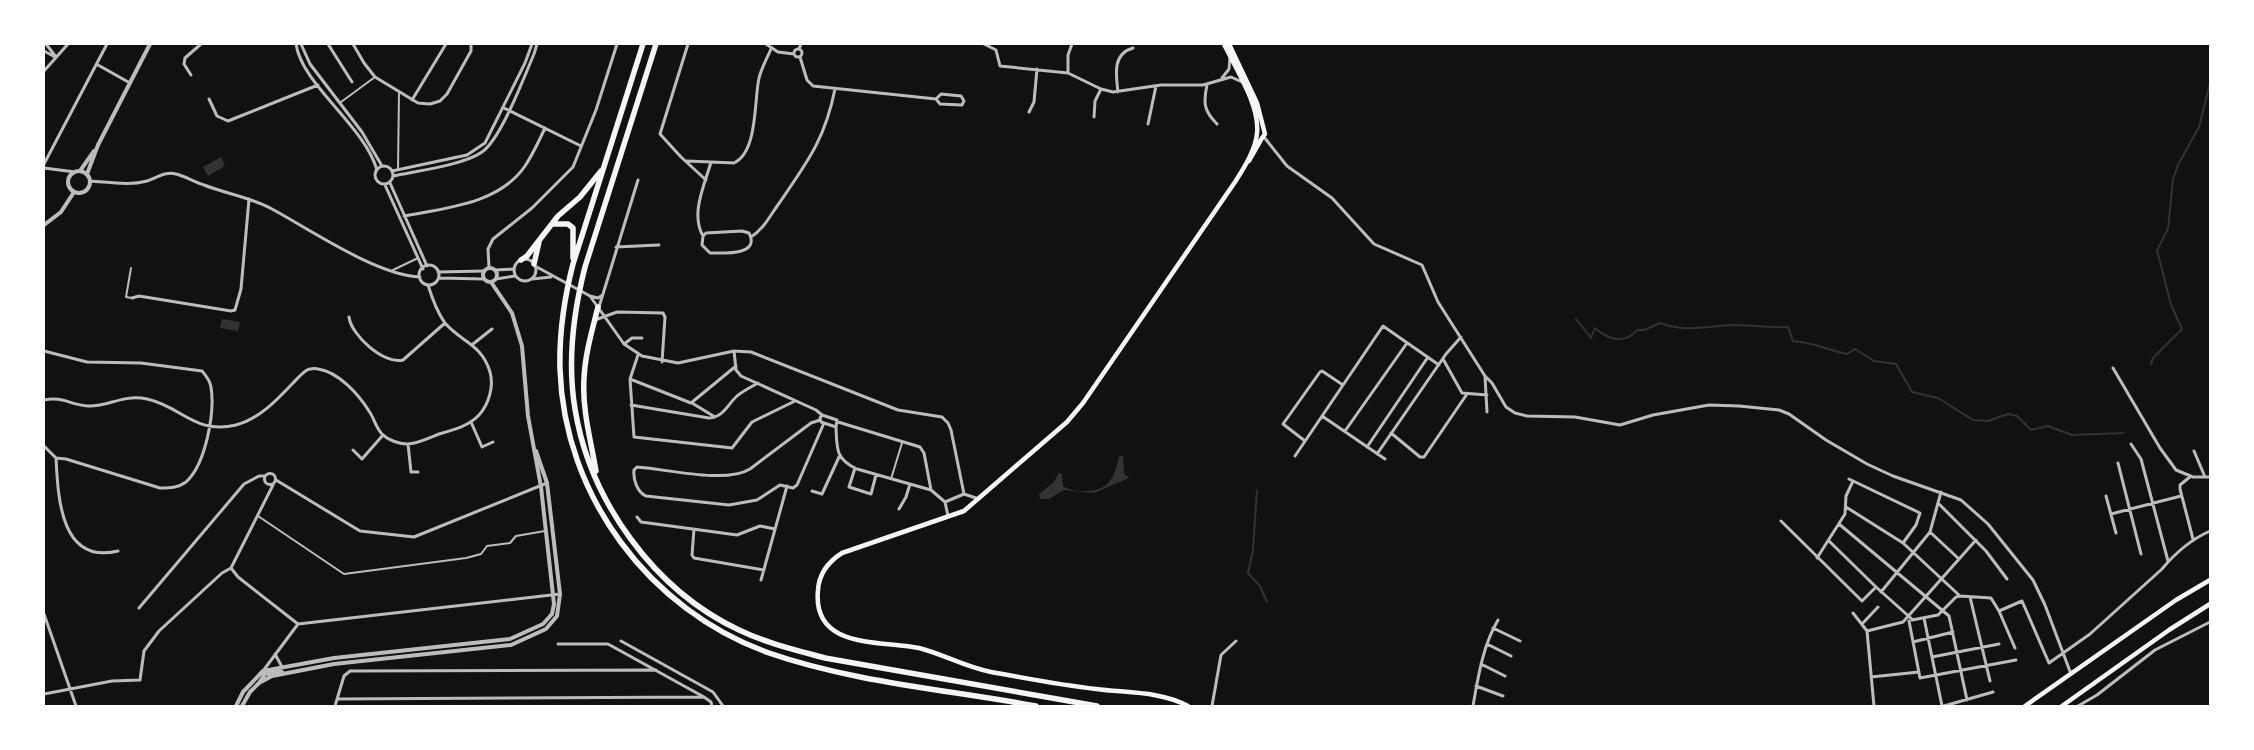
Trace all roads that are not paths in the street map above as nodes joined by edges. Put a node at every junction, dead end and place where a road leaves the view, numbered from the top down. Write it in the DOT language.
graph roads {
  1 [pos="46,44"];
  2 [pos="68,44"];
  3 [pos="107,44"];
  4 [pos="150,44"];
  5 [pos="201,44"];
  6 [pos="296,44"];
  7 [pos="301,44"];
  8 [pos="328,44"];
  9 [pos="353,44"];
  10 [pos="446,44"];
  11 [pos="471,44"];
  12 [pos="532,44"];
  13 [pos="543,44"];
  14 [pos="617,44"];
  15 [pos="643,44"];
  16 [pos="656,44"];
  17 [pos="688,44"];
  18 [pos="766,44"];
  19 [pos="802,44"];
  20 [pos="984,44"];
  21 [pos="1072,44"];
  22 [pos="1224,44"];
  23 [pos="1229,44"];
  24 [pos="537,45"];
  25 [pos="771,48"];
  26 [pos="1133,48"];
  27 [pos="799,49"];
  28 [pos="44,51"];
  29 [pos="794,54"];
  30 [pos="1230,56"];
  31 [pos="56,57"];
  32 [pos="800,57"];
  33 [pos="98,64"];
  34 [pos="1037,70"];
  35 [pos="44,71"];
  36 [pos="1068,73"];
  37 [pos="191,74"];
  38 [pos="375,77"];
  39 [pos="1220,80"];
  40 [pos="352,82"];
  41 [pos="1242,82"];
  42 [pos="131,83"];
  43 [pos="318,85"];
  44 [pos="1207,85"];
  45 [pos="1156,86"];
  46 [pos="835,89"];
  47 [pos="1101,89"];
  48 [pos="399,92"];
  49 [pos="1118,92"];
  50 [pos="209,99"];
  51 [pos="936,99"];
  52 [pos="412,100"];
  53 [pos="340,103"];
  54 [pos="504,108"];
  55 [pos="508,110"];
  56 [pos="1029,112"];
  57 [pos="1094,117"];
  58 [pos="1148,124"];
  59 [pos="1217,124"];
  60 [pos="545,128"];
  61 [pos="1262,134"];
  62 [pos="98,145"];
  63 [pos="581,146"];
  64 [pos="685,161"];
  65 [pos="712,162"];
  66 [pos="44,164"];
  67 [pos="382,166"];
  68 [pos="44,168"];
  69 [pos="602,169"];
  70 [pos="377,170"];
  71 [pos="398,170"];
  72 [pos="77,171"];
  73 [pos="87,174"];
  74 [pos="393,174"];
  75 [pos="638,180"];
  76 [pos="706,180"];
  77 [pos="90,181"];
  78 [pos="388,184"];
  79 [pos="74,192"];
  80 [pos="249,199"];
  81 [pos="404,216"];
  82 [pos="552,224"];
  83 [pos="44,225"];
  84 [pos="703,236"];
  85 [pos="751,237"];
  86 [pos="540,240"];
  87 [pos="659,245"];
  88 [pos="616,248"];
  89 [pos="418,258"];
  90 [pos="521,260"];
  91 [pos="573,264"];
  92 [pos="535,265"];
  93 [pos="427,266"];
  94 [pos="131,268"];
  95 [pos="489,268"];
  96 [pos="422,269"];
  97 [pos="514,269"];
  98 [pos="392,270"];
  99 [pos="496,270"];
  100 [pos="484,271"];
  101 [pos="438,272"];
  102 [pos="515,276"];
  103 [pos="420,277"];
  104 [pos="552,277"];
  105 [pos="439,278"];
  106 [pos="484,278"];
  107 [pos="496,279"];
  108 [pos="532,279"];
  109 [pos="491,282"];
  110 [pos="428,285"];
  111 [pos="590,296"];
  112 [pos="602,296"];
  113 [pos="132,298"];
  114 [pos="598,307"];
  115 [pos="606,316"];
  116 [pos="349,317"];
  117 [pos="595,320"];
  118 [pos="445,322"];
  119 [pos="492,329"];
  120 [pos="1461,337"];
  121 [pos="642,338"];
  122 [pos="1407,343"];
  123 [pos="473,344"];
  124 [pos="624,344"];
  125 [pos="44,351"];
  126 [pos="734,351"];
  127 [pos="638,355"];
  128 [pos="1428,358"];
  129 [pos="1443,358"];
  130 [pos="662,362"];
  131 [pos="1438,365"];
  132 [pos="736,366"];
  133 [pos="2113,368"];
  134 [pos="1485,376"];
  135 [pos="630,379"];
  136 [pos="758,383"];
  137 [pos="1343,385"];
  138 [pos="1467,394"];
  139 [pos="1487,395"];
  140 [pos="44,400"];
  141 [pos="795,401"];
  142 [pos="692,403"];
  143 [pos="631,405"];
  144 [pos="1487,412"];
  145 [pos="822,415"];
  146 [pos="1322,416"];
  147 [pos="716,417"];
  148 [pos="820,420"];
  149 [pos="471,422"];
  150 [pos="838,422"];
  151 [pos="824,424"];
  152 [pos="209,426"];
  153 [pos="836,427"];
  154 [pos="1345,431"];
  155 [pos="1392,433"];
  156 [pos="383,435"];
  157 [pos="533,441"];
  158 [pos="902,441"];
  159 [pos="1305,441"];
  160 [pos="493,442"];
  161 [pos="408,444"];
  162 [pos="2131,444"];
  163 [pos="44,446"];
  164 [pos="1367,447"];
  165 [pos="353,450"];
  166 [pos="2194,451"];
  167 [pos="1377,454"];
  168 [pos="839,456"];
  169 [pos="1295,456"];
  170 [pos="56,458"];
  171 [pos="1385,459"];
  172 [pos="2118,463"];
  173 [pos="855,468"];
  174 [pos="418,472"];
  175 [pos="876,475"];
  176 [pos="265,476"];
  177 [pos="2191,476"];
  178 [pos="2204,477"];
  179 [pos="2210,477"];
  180 [pos="891,479"];
  181 [pos="276,480"];
  182 [pos="597,480"];
  183 [pos="547,483"];
  184 [pos="910,484"];
  185 [pos="272,485"];
  186 [pos="786,486"];
  187 [pos="541,487"];
  188 [pos="931,490"];
  189 [pos="812,491"];
  190 [pos="1941,492"];
  191 [pos="964,494"];
  192 [pos="2106,496"];
  193 [pos="2181,496"];
  194 [pos="979,499"];
  195 [pos="944,502"];
  196 [pos="1938,504"];
  197 [pos="2153,504"];
  198 [pos="1846,507"];
  199 [pos="899,509"];
  200 [pos="2130,510"];
  201 [pos="2111,514"];
  202 [pos="258,516"];
  203 [pos="637,517"];
  204 [pos="949,517"];
  205 [pos="1781,521"];
  206 [pos="1839,524"];
  207 [pos="774,529"];
  208 [pos="547,530"];
  209 [pos="694,530"];
  210 [pos="2210,530"];
  211 [pos="1930,532"];
  212 [pos="2116,534"];
  213 [pos="2193,539"];
  214 [pos="1976,540"];
  215 [pos="1829,541"];
  216 [pos="1903,543"];
  217 [pos="118,551"];
  218 [pos="1914,553"];
  219 [pos="2141,554"];
  220 [pos="1817,558"];
  221 [pos="1959,559"];
  222 [pos="2167,562"];
  223 [pos="231,568"];
  224 [pos="764,570"];
  225 [pos="1898,572"];
  226 [pos="1942,578"];
  227 [pos="2007,579"];
  228 [pos="761,580"];
  229 [pos="2210,580"];
  230 [pos="1876,587"];
  231 [pos="1881,592"];
  232 [pos="553,594"];
  233 [pos="560,594"];
  234 [pos="1926,596"];
  235 [pos="1960,596"];
  236 [pos="1970,597"];
  237 [pos="2210,604"];
  238 [pos="1878,607"];
  239 [pos="139,608"];
  240 [pos="1944,610"];
  241 [pos="1998,611"];
  242 [pos="1853,613"];
  243 [pos="44,614"];
  244 [pos="1908,616"];
  245 [pos="1924,618"];
  246 [pos="1498,620"];
  247 [pos="1911,620"];
  248 [pos="1903,622"];
  249 [pos="2210,622"];
  250 [pos="298,624"];
  251 [pos="1862,624"];
  252 [pos="1493,628"];
  253 [pos="1868,631"];
  254 [pos="1953,632"];
  255 [pos="1928,638"];
  256 [pos="620,641"];
  257 [pos="1236,641"];
  258 [pos="1520,641"];
  259 [pos="1913,642"];
  260 [pos="558,644"];
  261 [pos="1487,644"];
  262 [pos="1999,644"];
  263 [pos="1982,647"];
  264 [pos="2015,648"];
  265 [pos="1958,652"];
  266 [pos="275,654"];
  267 [pos="2062,654"];
  268 [pos="1511,656"];
  269 [pos="1932,657"];
  270 [pos="2016,660"];
  271 [pos="1481,664"];
  272 [pos="1986,666"];
  273 [pos="282,667"];
  274 [pos="656,670"];
  275 [pos="1961,670"];
  276 [pos="263,671"];
  277 [pos="1919,672"];
  278 [pos="284,673"];
  279 [pos="1935,675"];
  280 [pos="2071,675"];
  281 [pos="1506,676"];
  282 [pos="1871,677"];
  283 [pos="1990,681"];
  284 [pos="259,683"];
  285 [pos="1476,686"];
  286 [pos="69,690"];
  287 [pos="1993,692"];
  288 [pos="44,694"];
  289 [pos="1503,696"];
  290 [pos="704,697"];
  291 [pos="337,700"];
  292 [pos="1967,700"];
  293 [pos="76,706"];
  294 [pos="236,706"];
  295 [pos="242,706"];
  296 [pos="335,706"];
  297 [pos="712,706"];
  298 [pos="723,706"];
  299 [pos="1036,706"];
  300 [pos="1097,706"];
  301 [pos="1188,706"];
  302 [pos="1212,706"];
  303 [pos="1473,706"];
  304 [pos="1874,706"];
  305 [pos="1943,706"];
  306 [pos="2025,706"];
  307 [pos="2062,706"];
  308 [pos="2078,706"];
  1 -- 31 [label="street"];
  2 -- 31 [label="street"];
  3 -- 33 [label="street"];
  4 -- 42 [label="street"];
  5 -- 37 [label="street"];
  6 -- 43 [label="street"];
  7 -- 53 [label="street"];
  8 -- 40 [label="street"];
  9 -- 38 [label="street"];
  10 -- 52 [label="street"];
  11 -- 52 [label="street"];
  12 -- 54 [label="street"];
  13 -- 24 [label="street"];
  14 -- 63 [label="street"];
  15 -- 69 [label="highway"];
  16 -- 182 [label="highway"];
  17 -- 64 [label="street"];
  18 -- 25 [label="street"];
  19 -- 27 [label="street"];
  20 -- 34 [label="street"];
  21 -- 36 [label="street"];
  22 -- 30 [label="main road"];
  23 -- 61 [label="main road"];
  24 -- 55 [label="street"];
  25 -- 29 [label="street"];
  25 -- 65 [label="street"];
  26 -- 49 [label="street"];
  27 -- 29 [label="street"];
  27 -- 32 [label="street"];
  28 -- 31 [label="street"];
  29 -- 32 [label="street"];
  30 -- 39 [label="street"];
  30 -- 41 [label="main road"];
  31 -- 35 [label="street"];
  32 -- 46 [label="street"];
  33 -- 42 [label="street"];
  33 -- 66 [label="street"];
  34 -- 36 [label="street"];
  34 -- 56 [label="street"];
  36 -- 47 [label="street"];
  38 -- 48 [label="street"];
  38 -- 53 [label="street"];
  39 -- 41 [label="street"];
  39 -- 44 [label="street"];
  41 -- 61 [label="main road"];
  42 -- 62 [label="street"];
  43 -- 50 [label="street"];
  43 -- 70 [label="street"];
  44 -- 45 [label="street"];
  44 -- 59 [label="street"];
  45 -- 49 [label="street"];
  45 -- 58 [label="street"];
  46 -- 51 [label="street"];
  46 -- 85 [label="street"];
  47 -- 49 [label="street"];
  47 -- 57 [label="street"];
  48 -- 52 [label="street"];
  48 -- 71 [label="street"];
  51 -- 51 [label="street"];
  53 -- 67 [label="street"];
  54 -- 55 [label="street"];
  54 -- 71 [label="street"];
  55 -- 60 [label="street"];
  55 -- 74 [label="street"];
  60 -- 63 [label="street"];
  60 -- 81 [label="street"];
  61 -- 120 [label="street"];
  61 -- 194 [label="main road"];
  62 -- 72 [label="street"];
  62 -- 73 [label="street"];
  63 -- 95 [label="street"];
  64 -- 65 [label="street"];
  64 -- 76 [label="street"];
  65 -- 76 [label="street"];
  67 -- 70 [label="street"];
  67 -- 74 [label="street"];
  68 -- 72 [label="street"];
  69 -- 82 [label="highway"];
  69 -- 91 [label="highway"];
  70 -- 78 [label="street"];
  71 -- 74 [label="street"];
  72 -- 73 [label="street"];
  72 -- 79 [label="street"];
  73 -- 77 [label="street"];
  74 -- 78 [label="street"];
  75 -- 88 [label="street"];
  76 -- 84 [label="street"];
  77 -- 79 [label="street"];
  77 -- 80 [label="street"];
  78 -- 81 [label="street"];
  78 -- 89 [label="street"];
  79 -- 83 [label="street"];
  80 -- 98 [label="street"];
  80 -- 113 [label="street"];
  81 -- 93 [label="street"];
  82 -- 86 [label="highway"];
  82 -- 91 [label="highway"];
  84 -- 85 [label="street"];
  84 -- 85 [label="street"];
  86 -- 90 [label="highway"];
  86 -- 92 [label="highway"];
  87 -- 88 [label="street"];
  88 -- 112 [label="street"];
  89 -- 96 [label="street"];
  89 -- 98 [label="street"];
  90 -- 92 [label="street"];
  90 -- 97 [label="street"];
  91 -- 299 [label="highway"];
  92 -- 104 [label="street"];
  92 -- 108 [label="street"];
  93 -- 96 [label="street"];
  93 -- 101 [label="street"];
  94 -- 113 [label="street"];
  95 -- 99 [label="street"];
  95 -- 100 [label="street"];
  96 -- 103 [label="street"];
  97 -- 99 [label="street"];
  97 -- 102 [label="street"];
  98 -- 103 [label="street"];
  99 -- 107 [label="street"];
  100 -- 101 [label="street"];
  100 -- 106 [label="street"];
  101 -- 105 [label="street"];
  102 -- 107 [label="street"];
  102 -- 108 [label="street"];
  103 -- 110 [label="street"];
  104 -- 108 [label="street"];
  104 -- 111 [label="street"];
  105 -- 106 [label="street"];
  105 -- 110 [label="street"];
  106 -- 109 [label="street"];
  107 -- 109 [label="street"];
  109 -- 157 [label="street"];
  110 -- 118 [label="street"];
  111 -- 112 [label="street"];
  111 -- 114 [label="street"];
  112 -- 114 [label="street"];
  114 -- 115 [label="street"];
  114 -- 117 [label="highway"];
  115 -- 117 [label="street"];
  115 -- 124 [label="street"];
  115 -- 130 [label="street"];
  116 -- 118 [label="street"];
  117 -- 182 [label="highway"];
  118 -- 123 [label="street"];
  119 -- 123 [label="street"];
  120 -- 129 [label="street"];
  120 -- 134 [label="street"];
  121 -- 124 [label="street"];
  122 -- 128 [label="street"];
  122 -- 137 [label="street"];
  122 -- 154 [label="street"];
  123 -- 149 [label="street"];
  124 -- 127 [label="street"];
  125 -- 152 [label="street"];
  126 -- 130 [label="street"];
  126 -- 132 [label="street"];
  126 -- 191 [label="street"];
  127 -- 130 [label="street"];
  127 -- 135 [label="street"];
  128 -- 131 [label="street"];
  128 -- 164 [label="street"];
  129 -- 131 [label="street"];
  129 -- 138 [label="street"];
  131 -- 155 [label="street"];
  132 -- 136 [label="street"];
  132 -- 142 [label="street"];
  133 -- 177 [label="street"];
  134 -- 139 [label="street"];
  134 -- 190 [label="street"];
  135 -- 142 [label="street"];
  135 -- 143 [label="street"];
  136 -- 141 [label="street"];
  136 -- 147 [label="street"];
  137 -- 146 [label="street"];
  137 -- 159 [label="street"];
  138 -- 139 [label="street"];
  138 -- 155 [label="street"];
  139 -- 144 [label="street"];
  140 -- 152 [label="street"];
  141 -- 143 [label="street"];
  141 -- 145 [label="street"];
  142 -- 147 [label="street"];
  143 -- 147 [label="street"];
  145 -- 148 [label="street"];
  145 -- 150 [label="street"];
  146 -- 154 [label="street"];
  146 -- 159 [label="street"];
  148 -- 151 [label="street"];
  148 -- 186 [label="street"];
  149 -- 160 [label="street"];
  149 -- 161 [label="street"];
  150 -- 153 [label="street"];
  150 -- 158 [label="street"];
  151 -- 153 [label="street"];
  151 -- 186 [label="street"];
  152 -- 156 [label="street"];
  152 -- 170 [label="street"];
  153 -- 168 [label="street"];
  154 -- 164 [label="street"];
  155 -- 167 [label="street"];
  156 -- 161 [label="street"];
  156 -- 165 [label="street"];
  157 -- 183 [label="street"];
  157 -- 187 [label="street"];
  158 -- 180 [label="street"];
  158 -- 188 [label="street"];
  159 -- 169 [label="street"];
  161 -- 174 [label="street"];
  162 -- 197 [label="street"];
  163 -- 170 [label="street"];
  164 -- 167 [label="street"];
  166 -- 178 [label="street"];
  167 -- 171 [label="street"];
  168 -- 173 [label="street"];
  168 -- 189 [label="street"];
  170 -- 217 [label="street"];
  172 -- 200 [label="street"];
  173 -- 175 [label="street"];
  173 -- 175 [label="street"];
  175 -- 180 [label="street"];
  176 -- 181 [label="street"];
  176 -- 185 [label="street"];
  176 -- 239 [label="street"];
  177 -- 178 [label="street"];
  177 -- 193 [label="street"];
  178 -- 179 [label="street"];
  180 -- 184 [label="street"];
  181 -- 185 [label="street"];
  181 -- 187 [label="street"];
  182 -- 300 [label="highway"];
  183 -- 187 [label="street"];
  183 -- 233 [label="street"];
  184 -- 188 [label="street"];
  184 -- 199 [label="street"];
  185 -- 202 [label="street"];
  186 -- 207 [label="street"];
  187 -- 208 [label="street"];
  188 -- 195 [label="street"];
  190 -- 196 [label="street"];
  190 -- 267 [label="street"];
  191 -- 194 [label="street"];
  191 -- 195 [label="street"];
  192 -- 201 [label="street"];
  193 -- 197 [label="street"];
  193 -- 213 [label="street"];
  194 -- 204 [label="main road"];
  195 -- 204 [label="street"];
  196 -- 211 [label="street"];
  196 -- 214 [label="street"];
  197 -- 200 [label="street"];
  197 -- 222 [label="street"];
  198 -- 206 [label="street"];
  198 -- 216 [label="street"];
  198 -- 216 [label="street"];
  200 -- 201 [label="street"];
  200 -- 219 [label="street"];
  201 -- 212 [label="street"];
  202 -- 208 [label="street"];
  202 -- 223 [label="street"];
  203 -- 209 [label="street"];
  204 -- 301 [label="main road"];
  205 -- 220 [label="street"];
  206 -- 215 [label="street"];
  206 -- 225 [label="street"];
  207 -- 209 [label="street"];
  207 -- 224 [label="street"];
  208 -- 232 [label="street"];
  209 -- 224 [label="street"];
  210 -- 213 [label="street"];
  211 -- 218 [label="street"];
  211 -- 221 [label="street"];
  213 -- 222 [label="street"];
  214 -- 221 [label="street"];
  214 -- 227 [label="street"];
  215 -- 220 [label="street"];
  215 -- 230 [label="street"];
  216 -- 218 [label="street"];
  218 -- 225 [label="street"];
  218 -- 226 [label="street"];
  220 -- 230 [label="street"];
  221 -- 226 [label="street"];
  222 -- 267 [label="street"];
  223 -- 250 [label="street"];
  223 -- 286 [label="street"];
  224 -- 228 [label="street"];
  225 -- 231 [label="street"];
  225 -- 234 [label="street"];
  226 -- 234 [label="street"];
  226 -- 235 [label="street"];
  229 -- 280 [label="main road"];
  230 -- 231 [label="street"];
  231 -- 244 [label="street"];
  232 -- 233 [label="street"];
  232 -- 250 [label="street"];
  232 -- 273 [label="street"];
  233 -- 278 [label="street"];
  234 -- 240 [label="street"];
  234 -- 244 [label="street"];
  235 -- 236 [label="street"];
  235 -- 240 [label="street"];
  236 -- 241 [label="street"];
  236 -- 263 [label="street"];
  237 -- 307 [label="main road"];
  238 -- 251 [label="street"];
  240 -- 245 [label="street"];
  240 -- 254 [label="street"];
  241 -- 264 [label="street"];
  241 -- 267 [label="street"];
  242 -- 251 [label="street"];
  243 -- 286 [label="street"];
  244 -- 247 [label="street"];
  244 -- 248 [label="street"];
  245 -- 247 [label="street"];
  245 -- 255 [label="street"];
  246 -- 252 [label="street"];
  247 -- 248 [label="street"];
  247 -- 259 [label="street"];
  248 -- 253 [label="street"];
  249 -- 308 [label="street"];
  250 -- 266 [label="street"];
  251 -- 253 [label="street"];
  252 -- 258 [label="street"];
  252 -- 261 [label="street"];
  253 -- 282 [label="street"];
  254 -- 255 [label="street"];
  254 -- 265 [label="street"];
  255 -- 259 [label="street"];
  255 -- 269 [label="street"];
  256 -- 298 [label="street"];
  257 -- 302 [label="street"];
  259 -- 277 [label="street"];
  260 -- 274 [label="street"];
  261 -- 268 [label="street"];
  261 -- 271 [label="street"];
  262 -- 263 [label="street"];
  263 -- 265 [label="street"];
  263 -- 272 [label="street"];
  265 -- 269 [label="street"];
  265 -- 275 [label="street"];
  266 -- 273 [label="street"];
  266 -- 276 [label="street"];
  267 -- 280 [label="street"];
  269 -- 279 [label="street"];
  270 -- 272 [label="street"];
  271 -- 281 [label="street"];
  271 -- 285 [label="street"];
  272 -- 275 [label="street"];
  272 -- 283 [label="street"];
  273 -- 276 [label="street"];
  274 -- 290 [label="street"];
  274 -- 291 [label="street"];
  275 -- 279 [label="street"];
  275 -- 292 [label="street"];
  276 -- 278 [label="street"];
  276 -- 284 [label="street"];
  276 -- 294 [label="street"];
  277 -- 279 [label="street"];
  277 -- 282 [label="street"];
  278 -- 284 [label="street"];
  279 -- 305 [label="street"];
  280 -- 306 [label="main road"];
  282 -- 304 [label="street"];
  284 -- 295 [label="street"];
  285 -- 289 [label="street"];
  285 -- 303 [label="street"];
  286 -- 288 [label="street"];
  286 -- 293 [label="street"];
  287 -- 292 [label="street"];
  290 -- 291 [label="street"];
  290 -- 297 [label="street"];
  291 -- 296 [label="street"];
  292 -- 305 [label="street"];
}
